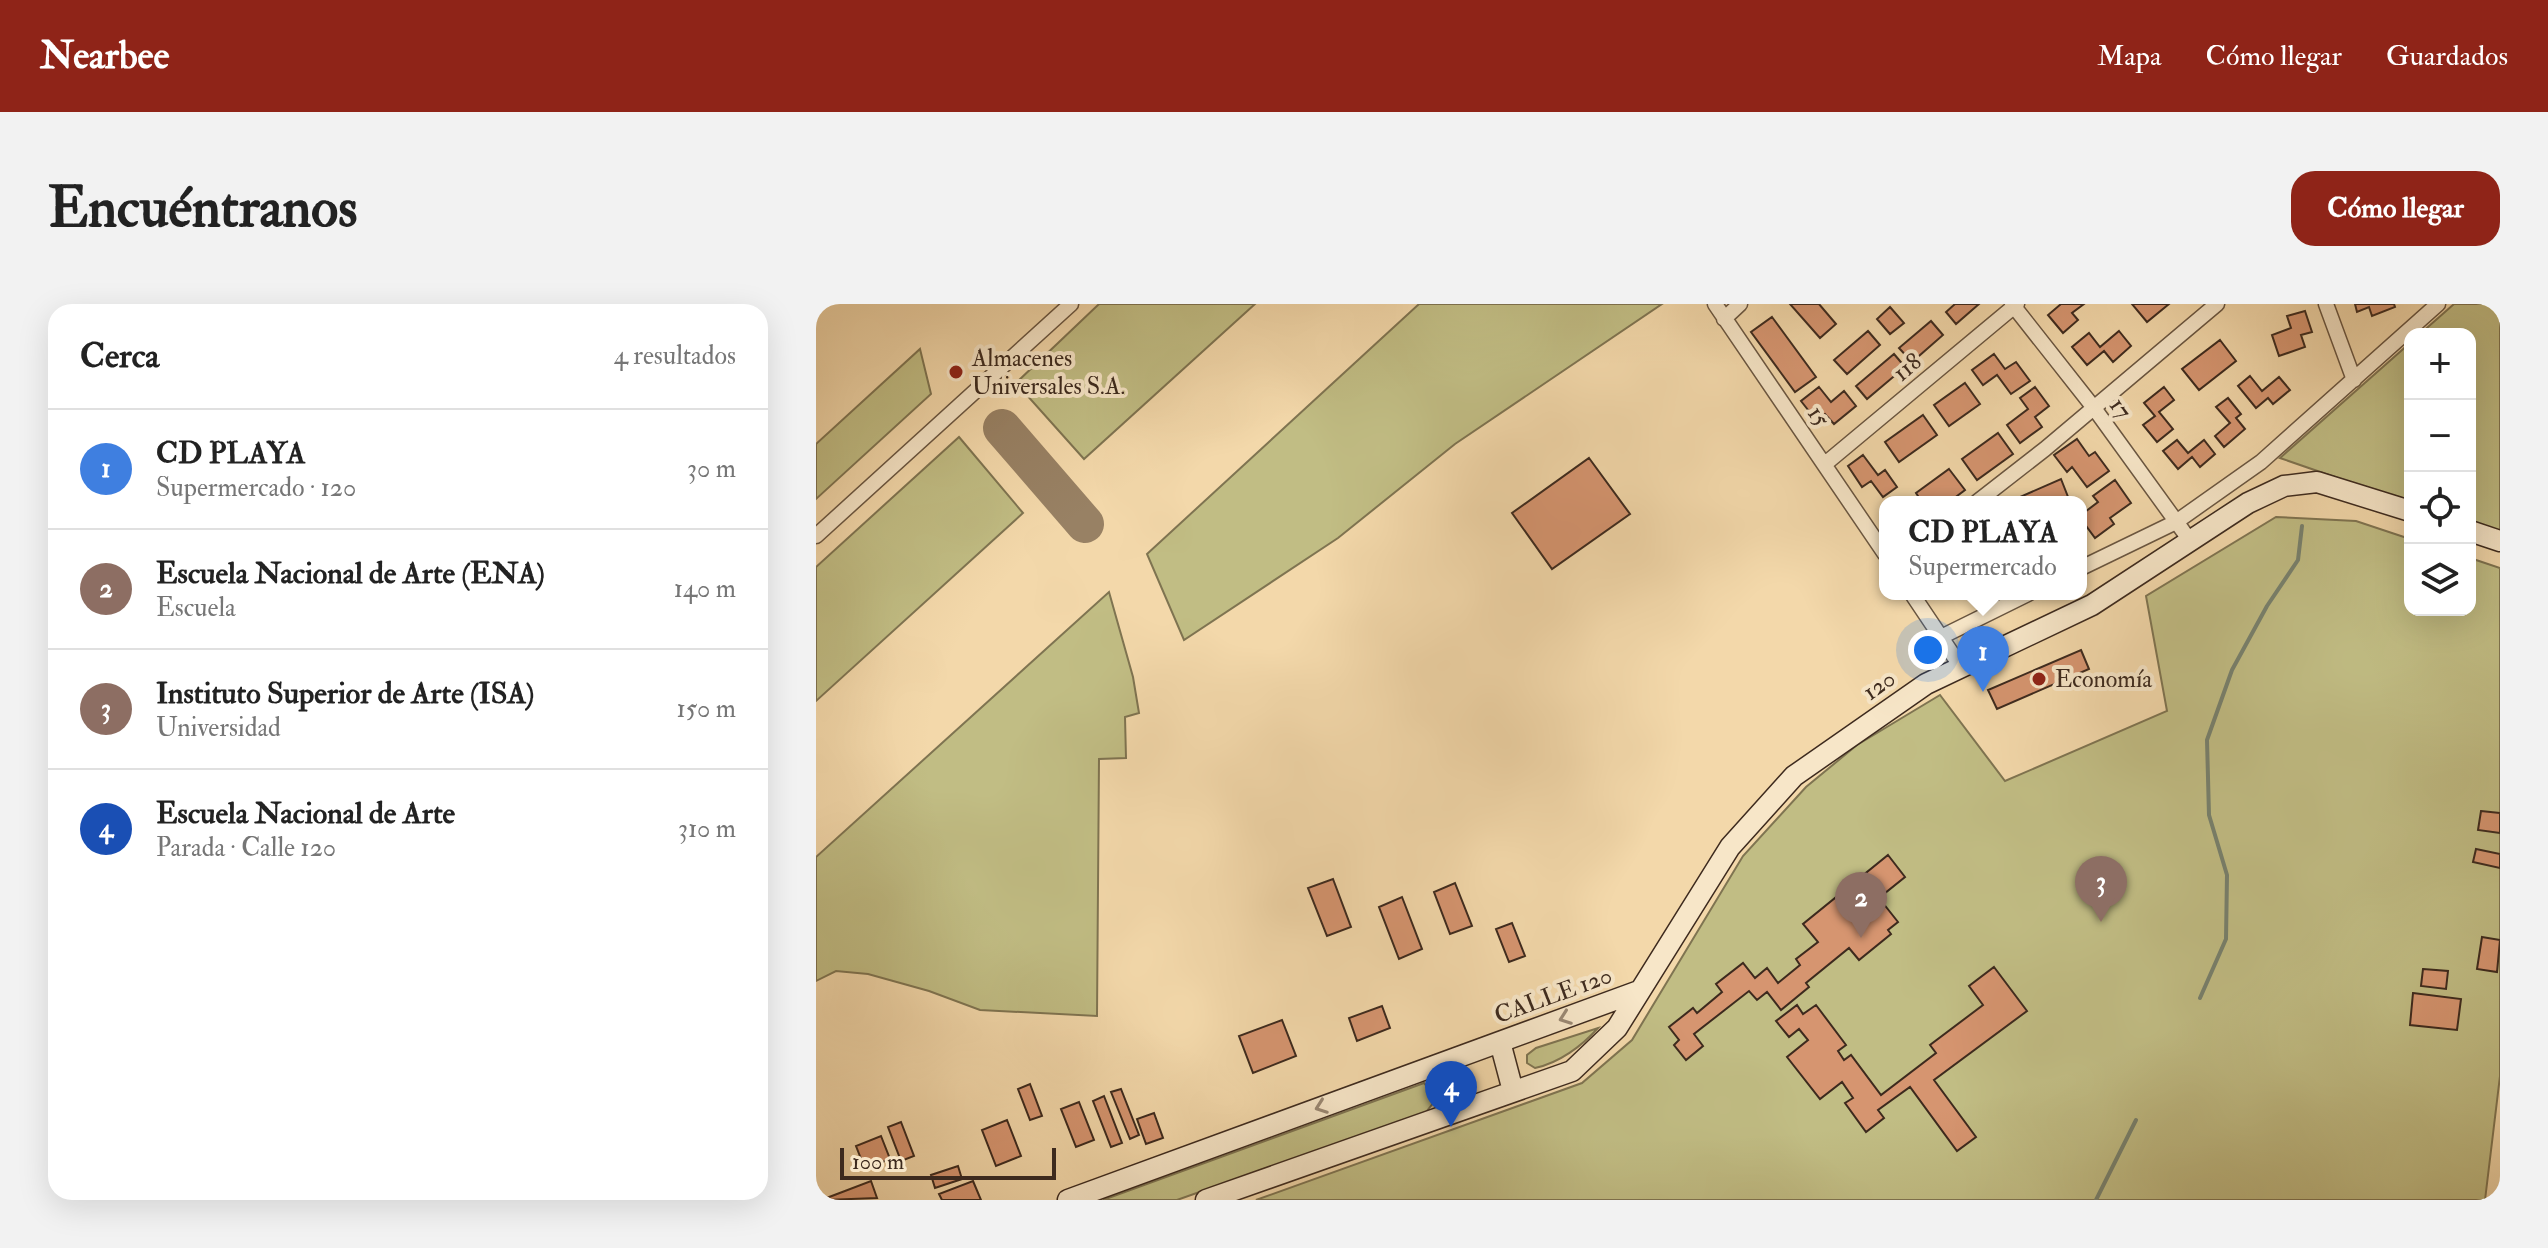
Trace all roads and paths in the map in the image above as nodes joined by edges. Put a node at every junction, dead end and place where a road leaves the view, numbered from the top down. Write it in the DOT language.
graph roads {
  1 [pos="1071,304"];
  2 [pos="1715,304"];
  3 [pos="1740,304"];
  4 [pos="2217,304"];
  5 [pos="2326,304"];
  6 [pos="2438,304"];
  7 [pos="2014,305"];
  8 [pos="1724,319"];
  9 [pos="2354,380"];
  10 [pos="2094,408"];
  11 [pos="1825,464"];
  12 [pos="1984,496"];
  13 [pos="2404,509"];
  14 [pos="2176,522"];
  15 [pos="2476,533"];
  16 [pos="816,536"];
  17 [pos="2500,541"];
  18 [pos="2191,542"];
  19 [pos="1879,545"];
  20 [pos="2087,565"];
  21 [pos="1916,600"];
  22 [pos="2016,600"];
  23 [pos="1941,637"];
  24 [pos="1961,667"];
  25 [pos="1639,991"];
  26 [pos="1500,1042"];
  27 [pos="1440,1064"];
  28 [pos="1513,1091"];
  29 [pos="1458,1109"];
  30 [pos="1068,1200"];
  31 [pos="1206,1200"];
  1 -- 16 [label="street"];
  2 -- 8 [label="street, 15"];
  3 -- 8 [label="street"];
  4 -- 10 [label="street"];
  5 -- 9 [label="street"];
  6 -- 9 [label="street"];
  7 -- 10 [label="street, 17"];
  7 -- 11 [label="street, 118"];
  8 -- 11 [label="street, 15"];
  9 -- 14 [label="street"];
  10 -- 12 [label="street"];
  10 -- 14 [label="street, 17"];
  11 -- 19 [label="street, 15"];
  13 -- 18 [label="main road, 120"];
  14 -- 18 [label="street, 17"];
  14 -- 20 [label="street"];
  15 -- 17 [label="main road"];
  18 -- 24 [label="main road, 120"];
  21 -- 23 [label="street"];
  22 -- 23 [label="street"];
  23 -- 24 [label="street"];
  24 -- 25 [label="main road, 120"];
  25 -- 26 [label="main road, CALLE 120, one-way"];
  25 -- 28 [label="main road, CALLE 120"];
  26 -- 27 [label="main road, CALLE 120"];
  26 -- 28 [label="main road"];
  27 -- 29 [label="main road"];
  27 -- 30 [label="main road, CALLE 120, one-way"];
  28 -- 29 [label="main road, CALLE 120"];
  29 -- 31 [label="main road, CALLE 120"];
}
